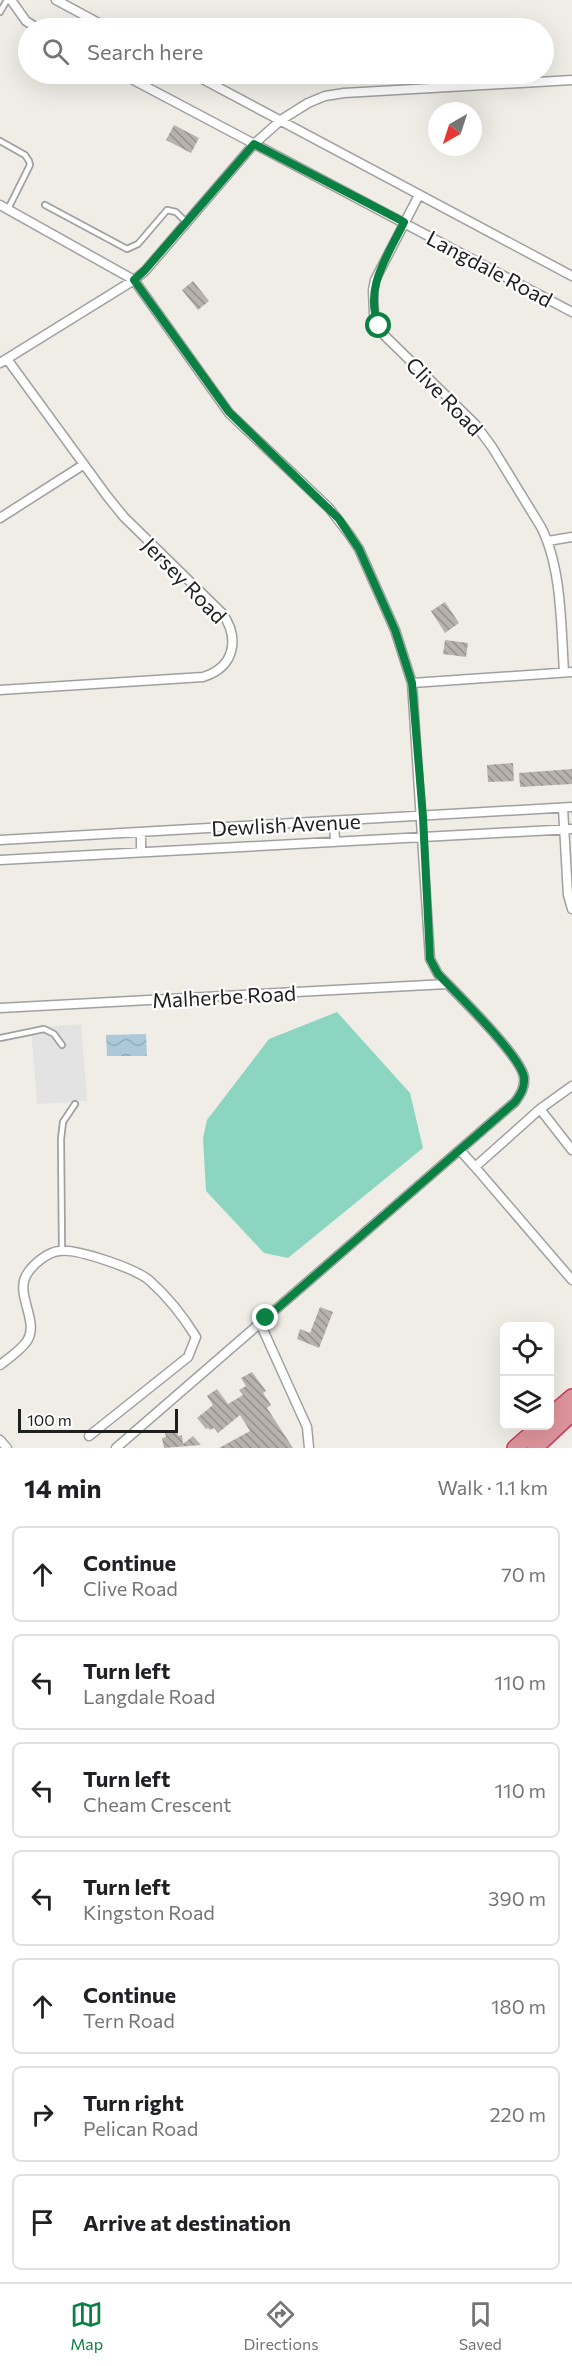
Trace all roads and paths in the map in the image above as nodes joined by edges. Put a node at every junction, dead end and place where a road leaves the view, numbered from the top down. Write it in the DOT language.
graph roads {
  1 [pos="9,0"];
  2 [pos="56,0"];
  3 [pos="0,12"];
  4 [pos="24,18"];
  5 [pos="89,18"];
  6 [pos="572,80"];
  7 [pos="554,81"];
  8 [pos="141,84"];
  9 [pos="212,84"];
  10 [pos="502,84"];
  11 [pos="281,120"];
  12 [pos="0,141"];
  13 [pos="254,144"];
  14 [pos="419,195"];
  15 [pos="45,206"];
  16 [pos="4,207"];
  17 [pos="186,222"];
  18 [pos="404,222"];
  19 [pos="572,276"];
  20 [pos="134,280"];
  21 [pos="572,312"];
  22 [pos="4,361"];
  23 [pos="83,465"];
  24 [pos="0,518"];
  25 [pos="572,537"];
  26 [pos="548,541"];
  27 [pos="568,672"];
  28 [pos="412,683"];
  29 [pos="0,690"];
  30 [pos="567,808"];
  31 [pos="423,817"];
  32 [pos="334,821"];
  33 [pos="568,829"];
  34 [pos="141,832"];
  35 [pos="423,837"];
  36 [pos="0,840"];
  37 [pos="335,842"];
  38 [pos="141,852"];
  39 [pos="0,860"];
  40 [pos="572,909"];
  41 [pos="447,984"];
  42 [pos="0,1008"];
  43 [pos="0,1038"];
  44 [pos="62,1045"];
  45 [pos="572,1086"];
  46 [pos="75,1104"];
  47 [pos="540,1109"];
  48 [pos="460,1150"];
  49 [pos="572,1150"];
  50 [pos="475,1167"];
  51 [pos="62,1250"];
  52 [pos="572,1280"];
  53 [pos="260,1323"];
  54 [pos="0,1365"];
  55 [pos="572,1397"];
  56 [pos="554,1412"];
  57 [pos="572,1413"];
  58 [pos="535,1430"];
  59 [pos="89,1436"];
  60 [pos="0,1440"];
  61 [pos="7,1448"];
  62 [pos="116,1448"];
  63 [pos="309,1448"];
  64 [pos="515,1448"];
  65 [pos="535,1448"];
  1 -- 3 [label="lane"];
  1 -- 4 [label="street"];
  2 -- 5 [label="street"];
  6 -- 7 [label="street"];
  8 -- 13 [label="street, Langdale Road"];
  9 -- 11 [label="street, Langdale Road"];
  10 -- 11 [label="street"];
  11 -- 13 [label="street"];
  11 -- 14 [label="street, Langdale Road"];
  12 -- 16 [label="lane"];
  13 -- 17 [label="street"];
  13 -- 18 [label="street, Langdale Road"];
  14 -- 18 [label="street, Clive Road"];
  14 -- 19 [label="street, Langdale Road"];
  15 -- 17 [label="lane"];
  16 -- 20 [label="street"];
  17 -- 20 [label="street"];
  18 -- 21 [label="street, Langdale Road"];
  18 -- 26 [label="street, Clive Road"];
  20 -- 22 [label="street"];
  20 -- 28 [label="street"];
  22 -- 23 [label="street, Jersey Road"];
  23 -- 24 [label="street"];
  23 -- 29 [label="street, Jersey Road"];
  25 -- 26 [label="street"];
  26 -- 27 [label="street, Clive Road"];
  27 -- 28 [label="street"];
  28 -- 31 [label="street"];
  30 -- 31 [label="street, Dewlish Avenue"];
  30 -- 33 [label="street"];
  31 -- 32 [label="street, Dewlish Avenue"];
  31 -- 35 [label="street"];
  32 -- 34 [label="street, Dewlish Avenue"];
  32 -- 37 [label="street"];
  33 -- 35 [label="street, Dewlish Avenue"];
  33 -- 40 [label="street"];
  34 -- 36 [label="street, Dewlish Avenue"];
  34 -- 38 [label="street"];
  35 -- 37 [label="street, Dewlish Avenue"];
  35 -- 41 [label="street"];
  37 -- 38 [label="street, Dewlish Avenue"];
  38 -- 39 [label="street, Dewlish Avenue"];
  41 -- 42 [label="street, Malherbe Road"];
  41 -- 48 [label="street"];
  43 -- 44 [label="lane"];
  45 -- 47 [label="street"];
  46 -- 51 [label="lane"];
  47 -- 49 [label="street"];
  47 -- 50 [label="street"];
  48 -- 50 [label="street"];
  48 -- 53 [label="street"];
  50 -- 52 [label="street"];
  51 -- 54 [label="street"];
  51 -- 59 [label="street"];
  53 -- 62 [label="street"];
  53 -- 63 [label="street"];
  55 -- 56 [label="highway"];
  57 -- 65 [label="highway"];
  58 -- 64 [label="highway"];
  60 -- 61 [label="street"];
}
